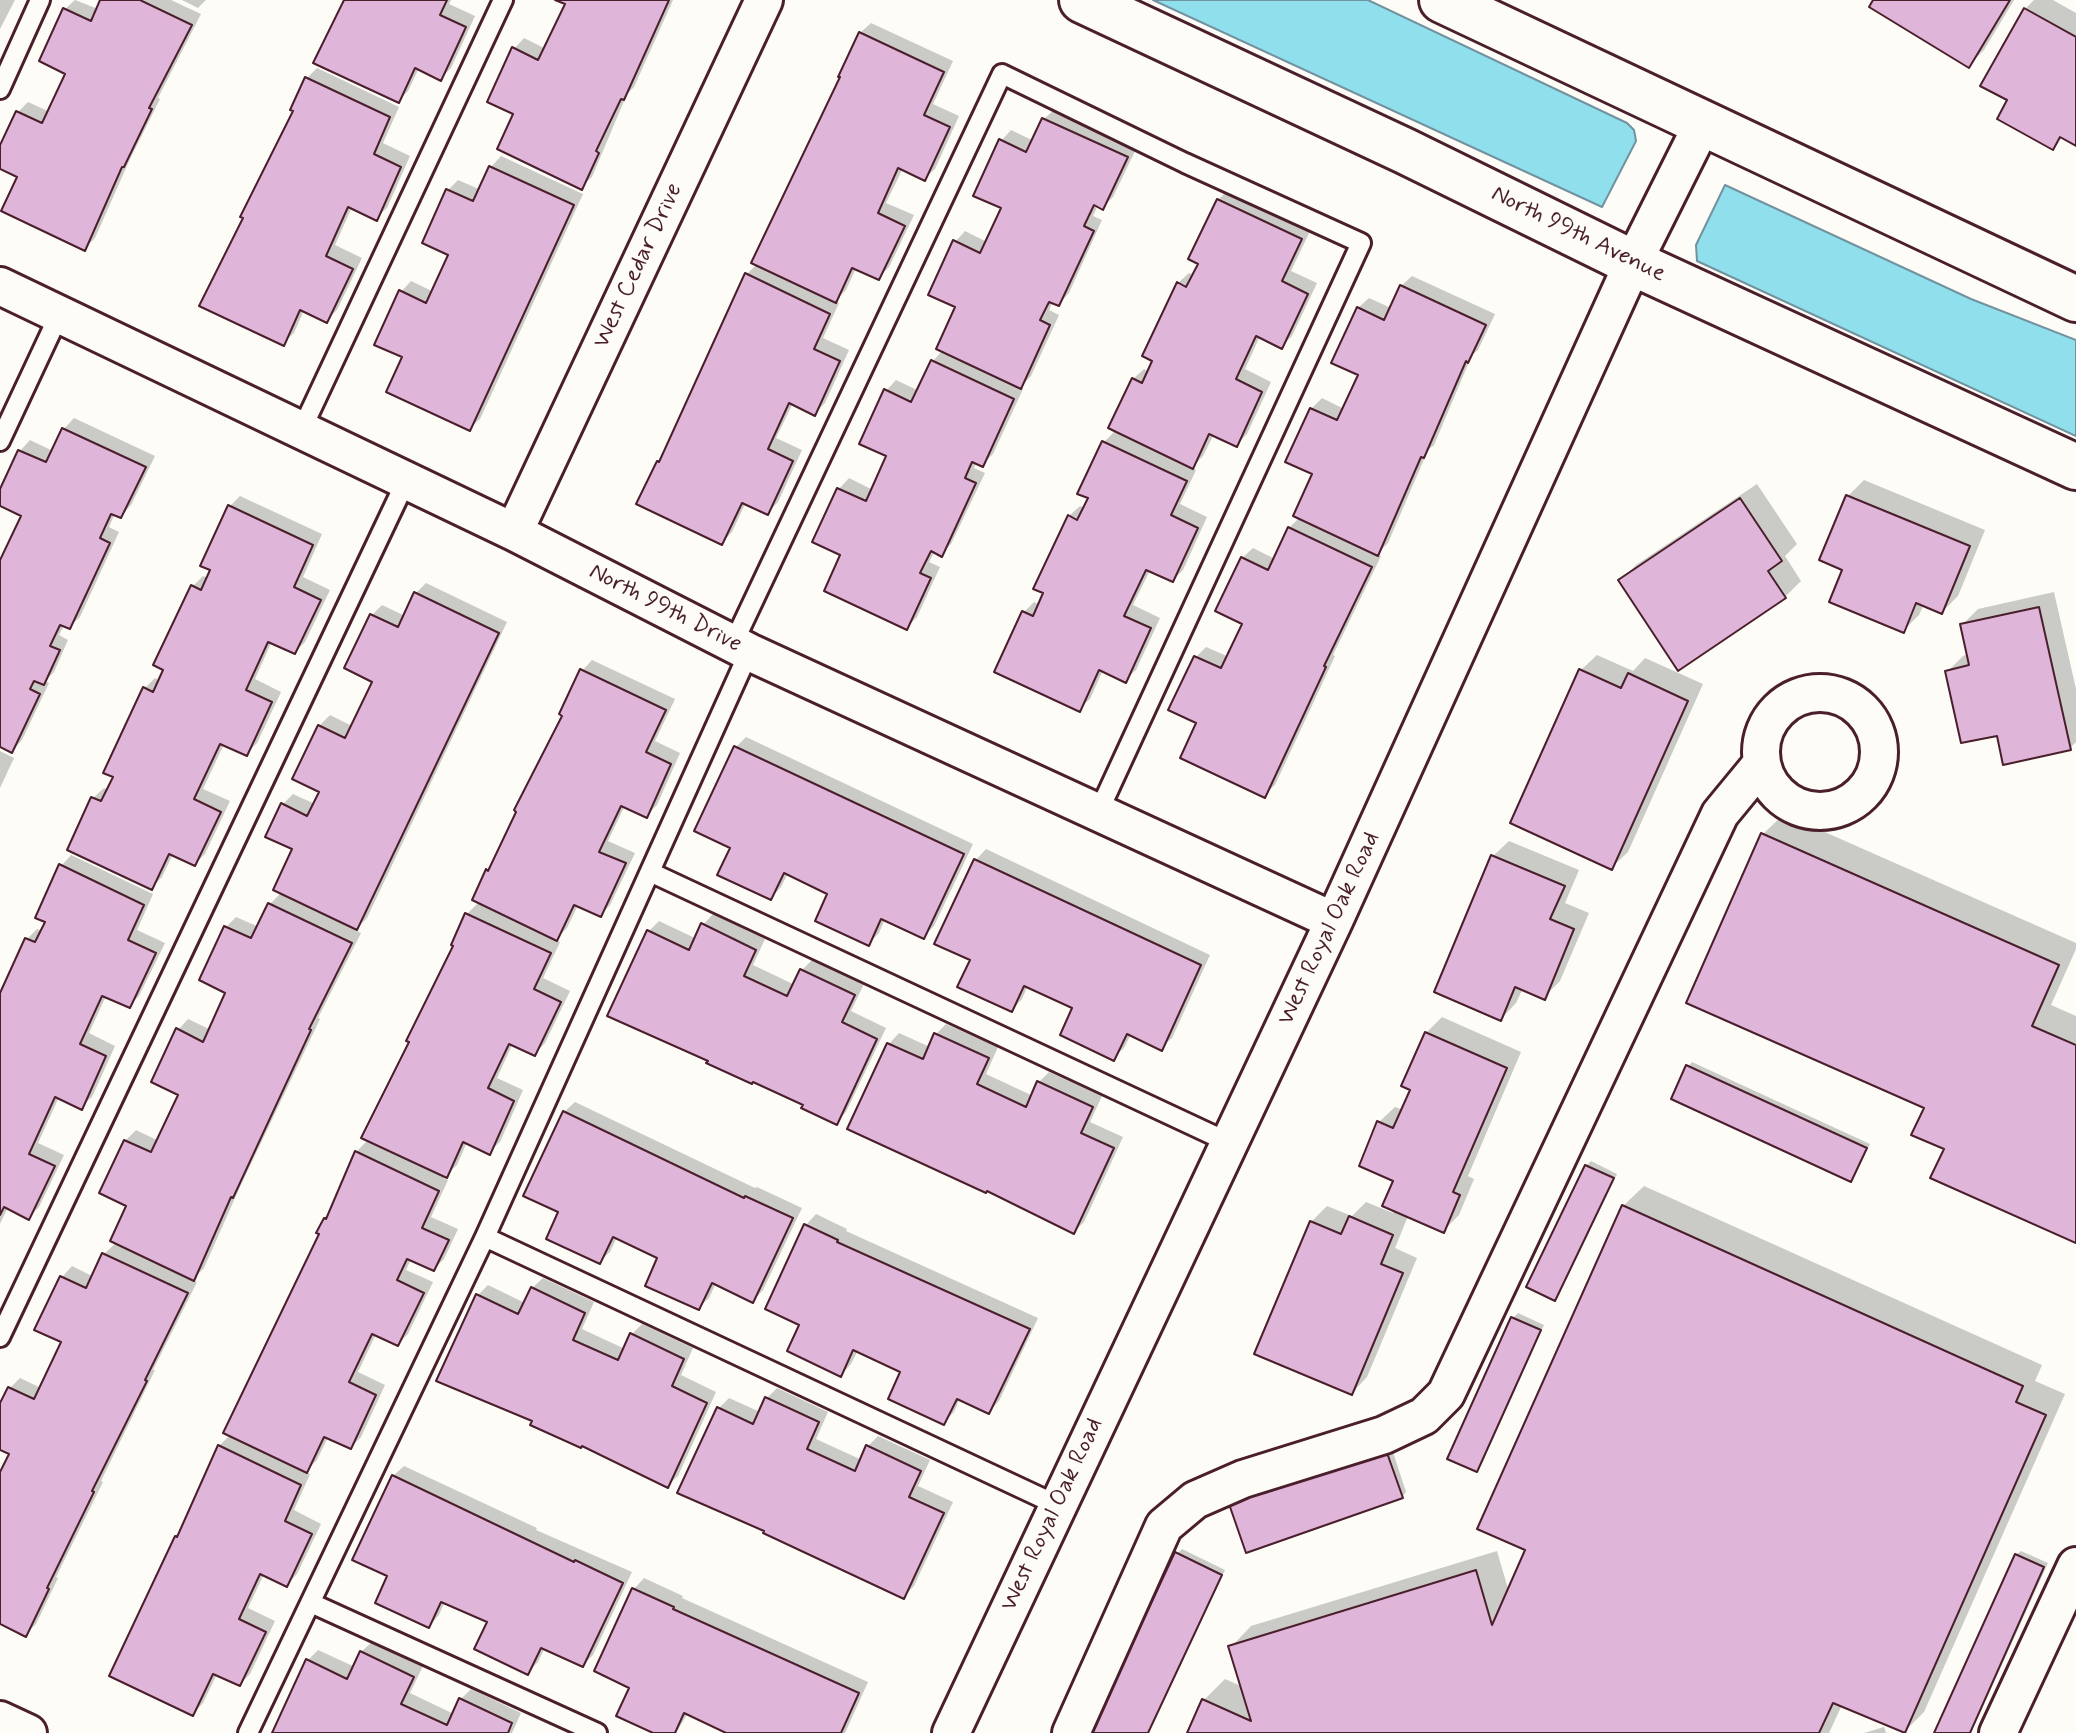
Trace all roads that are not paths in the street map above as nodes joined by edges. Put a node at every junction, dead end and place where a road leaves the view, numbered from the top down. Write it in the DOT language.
graph roads {
  1 [pos="40,0"];
  2 [pos="503,0"];
  3 [pos="764,0"];
  4 [pos="1082,0"];
  5 [pos="1442,0"];
  6 [pos="0,89"];
  7 [pos="1703,123"];
  8 [pos="1633,263"];
  9 [pos="0,286"];
  10 [pos="2076,299"];
  11 [pos="59,315"];
  12 [pos="301,431"];
  13 [pos="0,441"];
  14 [pos="2076,467"];
  15 [pos="406,481"];
  16 [pos="514,532"];
  17 [pos="741,648"];
  18 [pos="1762,763"];
  19 [pos="1098,813"];
  20 [pos="650,872"];
  21 [pos="1334,921"];
  22 [pos="1230,1143"];
  23 [pos="485,1237"];
  24 [pos="0,1337"];
  25 [pos="1057,1505"];
  26 [pos="2076,1566"];
  27 [pos="311,1603"];
  28 [pos="0,1720"];
  29 [pos="28,1733"];
  30 [pos="248,1733"];
  31 [pos="597,1733"];
  32 [pos="951,1733"];
  33 [pos="1071,1733"];
  34 [pos="1998,1733"];
  1 -- 6 [label="lane"];
  2 -- 12 [label="lane"];
  3 -- 16 [label="street, West Cedar Drive"];
  4 -- 8 [label="main road, North 99th Avenue"];
  5 -- 7 [label="main road"];
  7 -- 8 [label="street, West Royal Oak Road"];
  7 -- 10 [label="main road"];
  8 -- 14 [label="main road, North 99th Avenue"];
  8 -- 21 [label="street, West Royal Oak Road"];
  9 -- 11 [label="street, North 99th Drive"];
  11 -- 12 [label="street, North 99th Drive"];
  11 -- 13 [label="lane"];
  12 -- 15 [label="street, North 99th Drive"];
  15 -- 16 [label="street, North 99th Drive"];
  15 -- 24 [label="lane"];
  16 -- 17 [label="street, North 99th Drive"];
  17 -- 19 [label="street, North 99th Drive"];
  17 -- 19 [label="lane"];
  17 -- 20 [label="lane"];
  18 -- 33 [label="street"];
  19 -- 21 [label="street, North 99th Drive"];
  20 -- 22 [label="lane"];
  20 -- 23 [label="lane"];
  21 -- 22 [label="street, West Royal Oak Road"];
  22 -- 25 [label="street, West Royal Oak Road"];
  23 -- 25 [label="lane"];
  23 -- 27 [label="lane"];
  25 -- 32 [label="street, West Royal Oak Road"];
  26 -- 34 [label="street"];
  27 -- 30 [label="lane"];
  27 -- 31 [label="lane"];
  28 -- 29 [label="street"];
}
